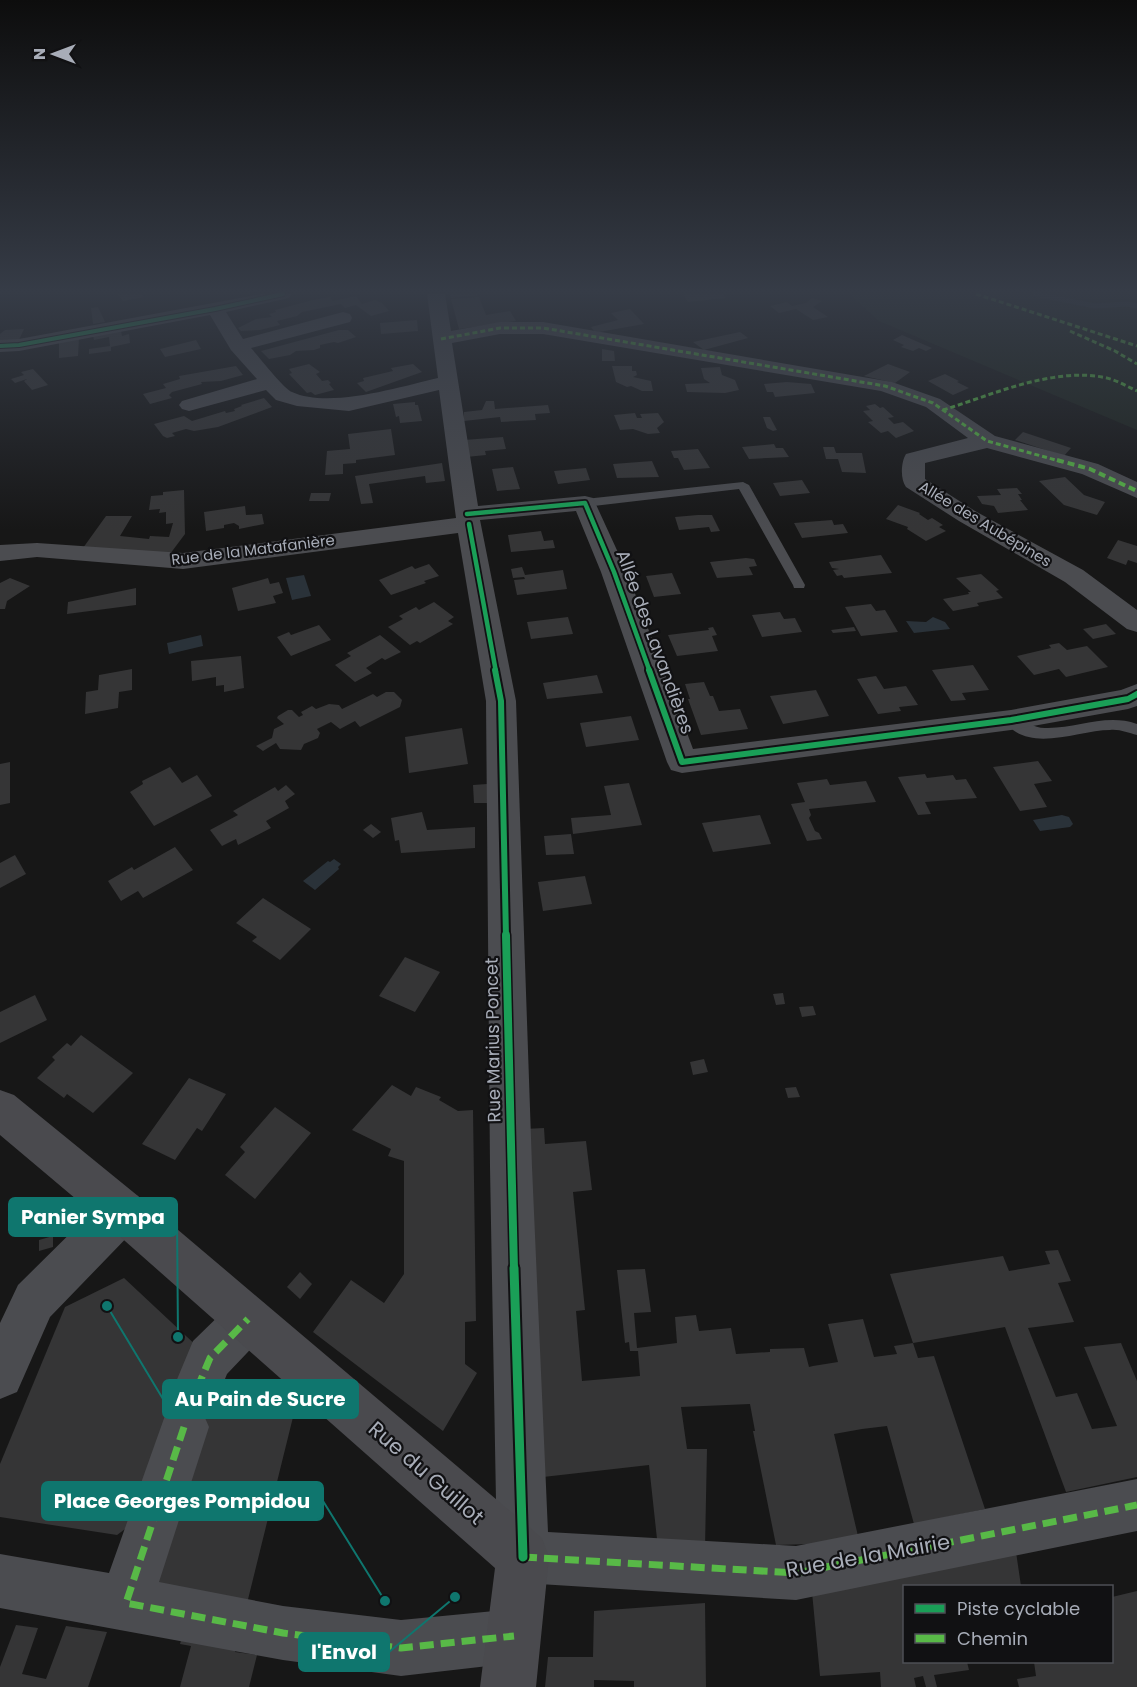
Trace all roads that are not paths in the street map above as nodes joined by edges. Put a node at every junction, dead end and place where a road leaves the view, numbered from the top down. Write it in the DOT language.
graph roads {
  1 [pos="263,373"];
  2 [pos="447,373"];
  3 [pos="807,373"];
  4 [pos="271,382"];
  5 [pos="449,382"];
  6 [pos="189,405"];
  7 [pos="987,441"];
  8 [pos="1137,491"];
  9 [pos="585,503"];
  10 [pos="468,519"];
  11 [pos="0,553"];
  12 [pos="799,585"];
  13 [pos="1137,623"];
  14 [pos="1137,694"];
  15 [pos="1011,720"];
  16 [pos="1137,730"];
  17 [pos="0,1109"];
  18 [pos="123,1211"];
  19 [pos="248,1319"];
  20 [pos="0,1375"];
  21 [pos="1137,1505"];
  22 [pos="523,1557"];
  23 [pos="0,1581"];
  24 [pos="126,1603"];
  25 [pos="511,1661"];
  1 -- 4 [label="street"];
  2 -- 5 [label="street, Rue Marius Poncet"];
  3 -- 7 [label="street"];
  4 -- 5 [label="street"];
  4 -- 6 [label="street"];
  5 -- 10 [label="street, Rue Marius Poncet"];
  7 -- 8 [label="street"];
  7 -- 13 [label="street, Allée des Aubépines"];
  9 -- 10 [label="street"];
  9 -- 12 [label="lane"];
  9 -- 15 [label="street, Allée des Lavandières"];
  10 -- 11 [label="street, Rue de la Matafanière"];
  10 -- 22 [label="street, Rue Marius Poncet"];
  14 -- 15 [label="street"];
  15 -- 16 [label="lane"];
  17 -- 18 [label="street, Rue du Guillot"];
  18 -- 19 [label="street, Rue du Guillot"];
  18 -- 20 [label="street"];
  19 -- 22 [label="street, Rue du Guillot"];
  19 -- 24 [label="street"];
  21 -- 22 [label="street, Rue de la Mairie"];
  22 -- 25 [label="street"];
  23 -- 24 [label="street"];
  24 -- 25 [label="street"];
}
